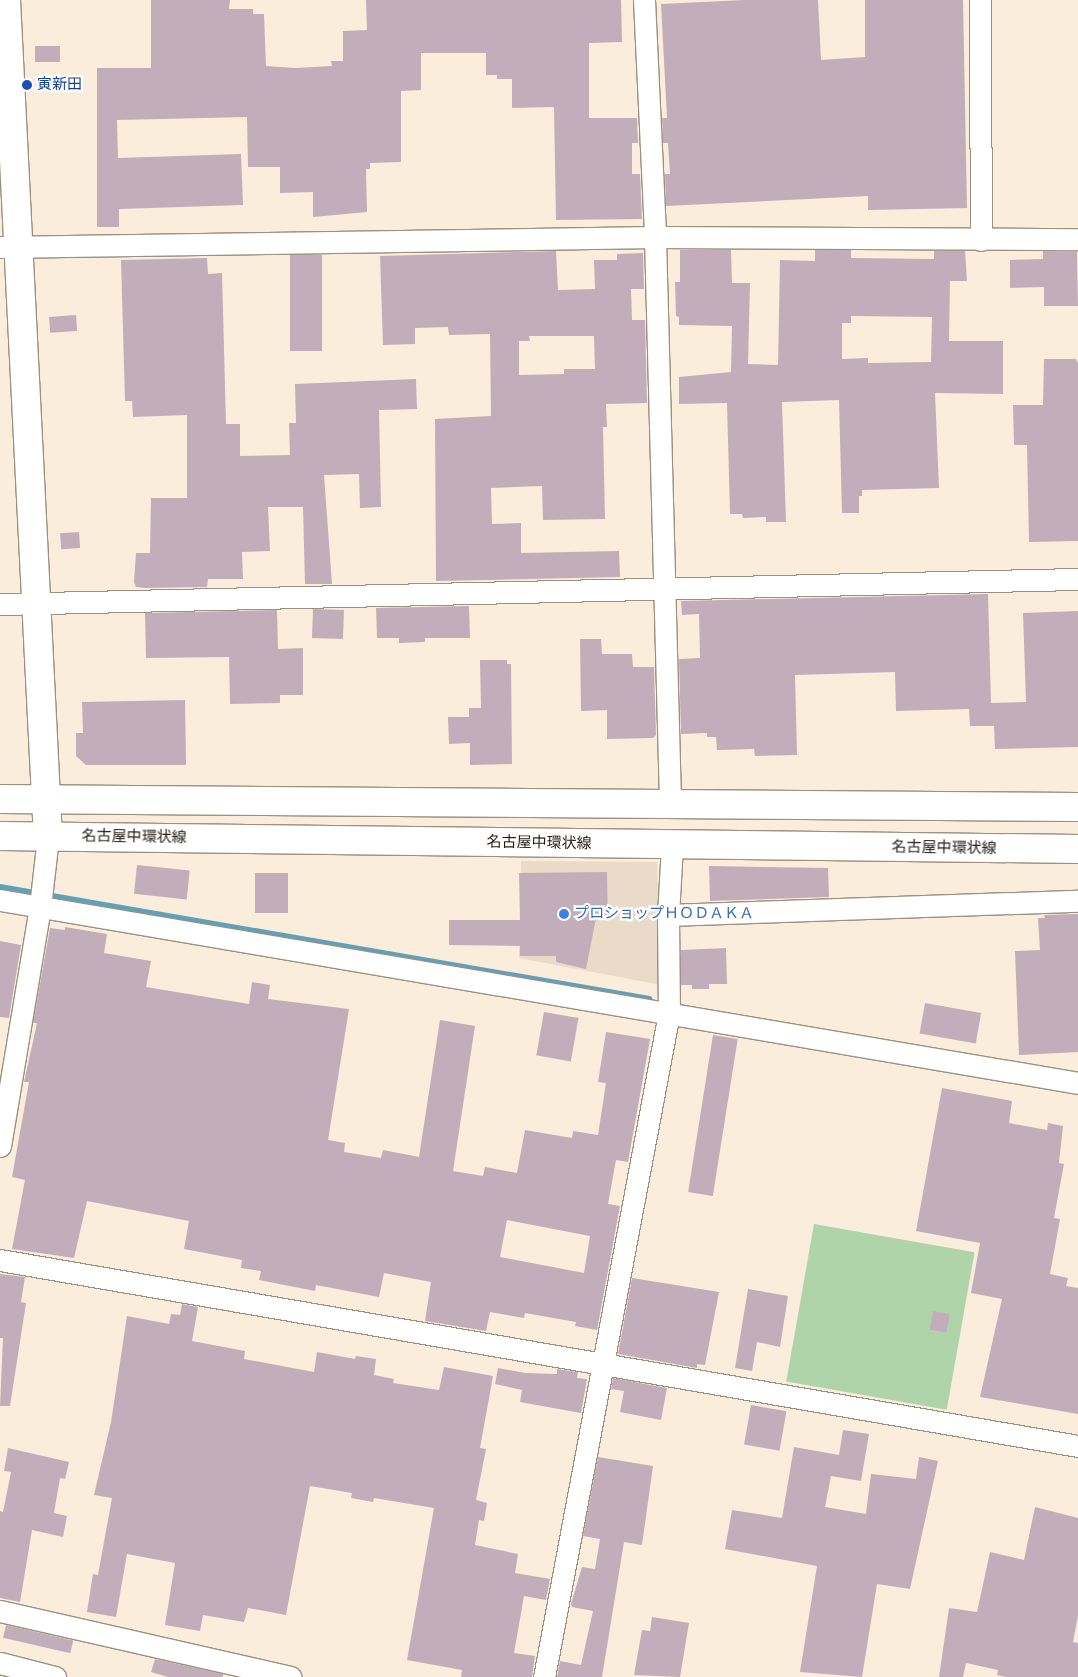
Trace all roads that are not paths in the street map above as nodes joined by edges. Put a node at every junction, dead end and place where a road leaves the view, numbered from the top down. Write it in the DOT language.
graph roads {
  1 [pos="6,0"];
  2 [pos="644,0"];
  3 [pos="980,0"];
  4 [pos="655,237"];
  5 [pos="1078,239"];
  6 [pos="980,240"];
  7 [pos="9,246"];
  8 [pos="1078,579"];
  9 [pos="663,589"];
  10 [pos="38,601"];
  11 [pos="0,604"];
  12 [pos="0,799"];
  13 [pos="48,800"];
  14 [pos="670,804"];
  15 [pos="1078,807"];
  16 [pos="0,836"];
  17 [pos="48,836"];
  18 [pos="672,845"];
  19 [pos="1078,849"];
  20 [pos="41,898"];
  21 [pos="0,900"];
  22 [pos="1078,901"];
  23 [pos="668,916"];
  24 [pos="669,1005"];
  25 [pos="1078,1083"];
  26 [pos="0,1146"];
  27 [pos="0,1260"];
  28 [pos="604,1363"];
  29 [pos="1078,1446"];
  30 [pos="0,1611"];
  31 [pos="0,1664"];
  32 [pos="56,1677"];
  33 [pos="291,1677"];
  34 [pos="544,1677"];
  1 -- 7 [label="main road"];
  2 -- 4 [label="street"];
  3 -- 6 [label="street"];
  4 -- 6 [label="street"];
  4 -- 7 [label="street"];
  4 -- 9 [label="street"];
  5 -- 6 [label="street"];
  7 -- 10 [label="main road"];
  8 -- 9 [label="street"];
  9 -- 10 [label="street"];
  9 -- 14 [label="street"];
  10 -- 11 [label="street"];
  10 -- 13 [label="main road"];
  12 -- 13 [label="main road"];
  13 -- 14 [label="main road"];
  13 -- 17 [label="main road"];
  14 -- 15 [label="main road"];
  16 -- 17 [label="main road, 名古屋中環状線"];
  17 -- 18 [label="main road, 名古屋中環状線"];
  17 -- 20 [label="street"];
  18 -- 19 [label="main road, 名古屋中環状線"];
  18 -- 23 [label="street"];
  20 -- 21 [label="street"];
  20 -- 24 [label="street"];
  20 -- 26 [label="street"];
  22 -- 23 [label="street"];
  23 -- 24 [label="street"];
  24 -- 25 [label="street"];
  24 -- 28 [label="street"];
  27 -- 28 [label="street"];
  28 -- 29 [label="street"];
  28 -- 34 [label="street"];
  30 -- 33 [label="street"];
  31 -- 32 [label="street"];
}
